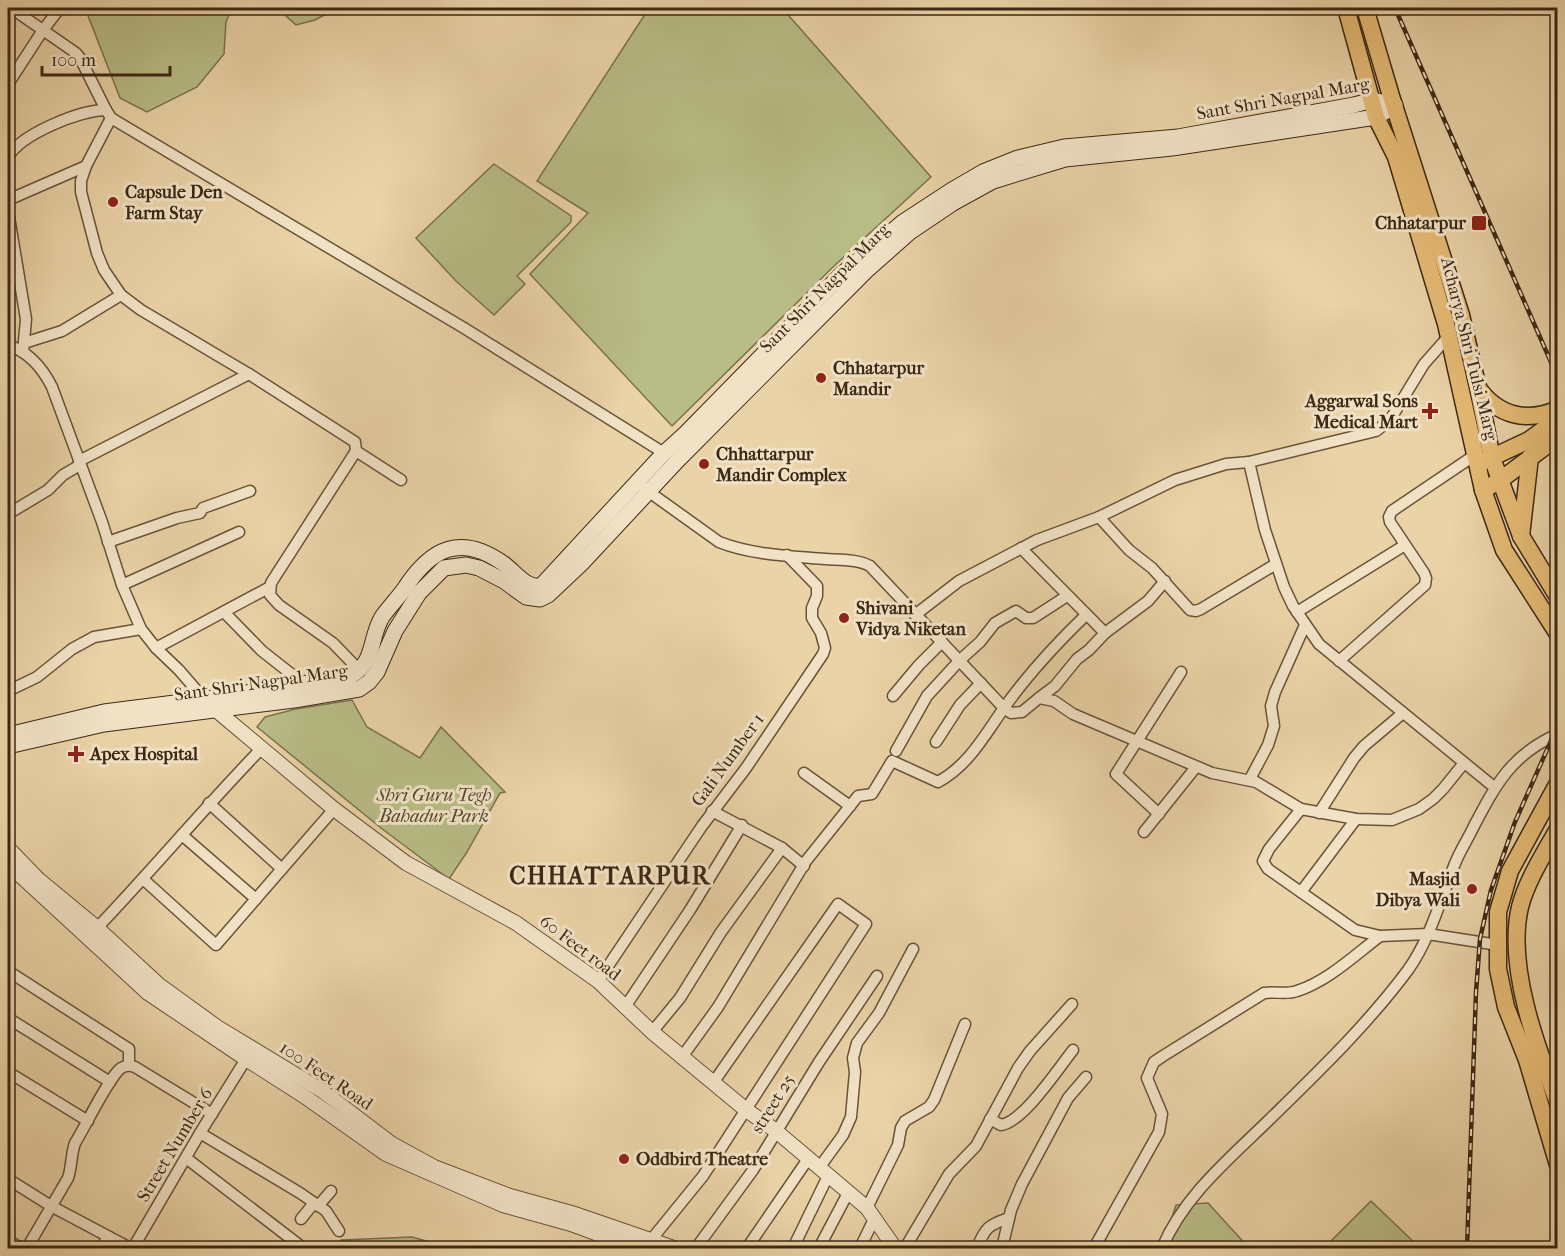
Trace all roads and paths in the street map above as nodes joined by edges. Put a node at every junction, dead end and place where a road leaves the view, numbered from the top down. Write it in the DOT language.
graph roads {
  1 [pos="11,8"];
  2 [pos="60,8"];
  3 [pos="1346,8"];
  4 [pos="1365,8"];
  5 [pos="43,30"];
  6 [pos="9,80"];
  7 [pos="1373,100"];
  8 [pos="1395,105"];
  9 [pos="109,114"];
  10 [pos="1376,117"];
  11 [pos="8,153"];
  12 [pos="86,166"];
  13 [pos="8,200"];
  14 [pos="8,211"];
  15 [pos="11,247"];
  16 [pos="121,296"];
  17 [pos="816,312"];
  18 [pos="1448,337"];
  19 [pos="8,345"];
  20 [pos="24,348"];
  21 [pos="249,374"];
  22 [pos="1478,388"];
  23 [pos="1557,409"];
  24 [pos="1557,419"];
  25 [pos="1557,437"];
  26 [pos="356,451"];
  27 [pos="664,453"];
  28 [pos="1530,457"];
  29 [pos="1481,459"];
  30 [pos="1249,462"];
  31 [pos="79,463"];
  32 [pos="401,480"];
  33 [pos="1499,481"];
  34 [pos="643,488"];
  35 [pos="1483,490"];
  36 [pos="250,491"];
  37 [pos="8,514"];
  38 [pos="1099,517"];
  39 [pos="239,532"];
  40 [pos="1521,536"];
  41 [pos="108,542"];
  42 [pos="1405,545"];
  43 [pos="1021,548"];
  44 [pos="787,555"];
  45 [pos="1276,564"];
  46 [pos="1165,581"];
  47 [pos="122,585"];
  48 [pos="270,587"];
  49 [pos="1067,596"];
  50 [pos="1557,597"];
  51 [pos="224,612"];
  52 [pos="1297,612"];
  53 [pos="915,615"];
  54 [pos="1086,615"];
  55 [pos="1305,625"];
  56 [pos="141,629"];
  57 [pos="1105,633"];
  58 [pos="1557,634"];
  59 [pos="942,642"];
  60 [pos="156,648"];
  61 [pos="960,660"];
  62 [pos="1339,661"];
  63 [pos="360,671"];
  64 [pos="1181,672"];
  65 [pos="981,682"];
  66 [pos="304,684"];
  67 [pos="8,691"];
  68 [pos="893,696"];
  69 [pos="1039,698"];
  70 [pos="209,705"];
  71 [pos="1004,708"];
  72 [pos="1403,713"];
  73 [pos="1557,734"];
  74 [pos="8,735"];
  75 [pos="936,742"];
  76 [pos="1137,743"];
  77 [pos="8,746"];
  78 [pos="261,749"];
  79 [pos="896,751"];
  80 [pos="1464,764"];
  81 [pos="1196,767"];
  82 [pos="804,773"];
  83 [pos="1250,779"];
  84 [pos="1557,783"];
  85 [pos="1494,787"];
  86 [pos="209,803"];
  87 [pos="850,806"];
  88 [pos="334,809"];
  89 [pos="1301,809"];
  90 [pos="712,811"];
  91 [pos="1318,813"];
  92 [pos="1159,814"];
  93 [pos="1356,819"];
  94 [pos="742,825"];
  95 [pos="1557,829"];
  96 [pos="1144,832"];
  97 [pos="182,835"];
  98 [pos="8,848"];
  99 [pos="782,848"];
  100 [pos="8,864"];
  101 [pos="804,866"];
  102 [pos="282,869"];
  103 [pos="143,879"];
  104 [pos="1301,892"];
  105 [pos="256,899"];
  106 [pos="97,928"];
  107 [pos="1428,934"];
  108 [pos="1380,936"];
  109 [pos="1498,945"];
  110 [pos="913,949"];
  111 [pos="8,971"];
  112 [pos="877,976"];
  113 [pos="598,981"];
  114 [pos="1072,1004"];
  115 [pos="625,1007"];
  116 [pos="8,1018"];
  117 [pos="965,1024"];
  118 [pos="652,1032"];
  119 [pos="1073,1050"];
  120 [pos="682,1057"];
  121 [pos="246,1059"];
  122 [pos="129,1065"];
  123 [pos="8,1072"];
  124 [pos="1086,1077"];
  125 [pos="110,1082"];
  126 [pos="713,1083"];
  127 [pos="1557,1103"];
  128 [pos="745,1108"];
  129 [pos="212,1114"];
  130 [pos="990,1119"];
  131 [pos="88,1121"];
  132 [pos="776,1131"];
  133 [pos="200,1133"];
  134 [pos="186,1158"];
  135 [pos="1557,1165"];
  136 [pos="818,1168"];
  137 [pos="8,1179"];
  138 [pos="331,1191"];
  139 [pos="848,1192"];
  140 [pos="316,1204"];
  141 [pos="51,1206"];
  142 [pos="530,1207"];
  143 [pos="871,1213"];
  144 [pos="1009,1218"];
  145 [pos="300,1219"];
  146 [pos="339,1231"];
  147 [pos="109,1237"];
  148 [pos="8,1240"];
  149 [pos="651,1240"];
  150 [pos="20,1248"];
  151 [pos="27,1248"];
  152 [pos="100,1248"];
  153 [pos="132,1248"];
  154 [pos="303,1248"];
  155 [pos="636,1248"];
  156 [pos="674,1248"];
  157 [pos="696,1248"];
  158 [pos="747,1248"];
  159 [pos="793,1248"];
  160 [pos="819,1248"];
  161 [pos="860,1248"];
  162 [pos="895,1248"];
  163 [pos="905,1248"];
  164 [pos="977,1248"];
  165 [pos="1002,1248"];
  166 [pos="1094,1248"];
  167 [pos="1162,1248"];
  1 -- 5 [label="street"];
  2 -- 5 [label="street"];
  3 -- 7 [label="main road, Acharya Shri Tulsi Marg"];
  4 -- 8 [label="main road, Acharya Shri Tulsi Marg"];
  5 -- 6 [label="street"];
  5 -- 9 [label="street"];
  7 -- 8 [label="main road, Sant Shri Nagpal Marg"];
  7 -- 10 [label="main road, Acharya Shri Tulsi Marg"];
  7 -- 17 [label="main road, Sant Shri Nagpal Marg"];
  8 -- 10 [label="main road, Sant Shri Nagpal Marg"];
  8 -- 22 [label="main road, Acharya Shri Tulsi Marg"];
  9 -- 11 [label="street"];
  9 -- 12 [label="street"];
  9 -- 27 [label="street"];
  10 -- 17 [label="main road, Sant Shri Nagpal Marg"];
  10 -- 18 [label="main road, Acharya Shri Tulsi Marg"];
  12 -- 13 [label="street"];
  12 -- 16 [label="street"];
  14 -- 15 [label="street"];
  15 -- 20 [label="street"];
  16 -- 20 [label="street"];
  16 -- 21 [label="street"];
  17 -- 27 [label="main road, Sant Shri Nagpal Marg"];
  17 -- 34 [label="main road, Sant Shri Nagpal Marg"];
  18 -- 29 [label="main road, Acharya Shri Tulsi Marg"];
  18 -- 30 [label="street"];
  19 -- 20 [label="street"];
  20 -- 31 [label="street"];
  21 -- 26 [label="street"];
  21 -- 31 [label="street"];
  22 -- 23 [label="main road"];
  22 -- 29 [label="main road, Acharya Shri Tulsi Marg"];
  24 -- 29 [label="main road"];
  25 -- 28 [label="main road"];
  26 -- 32 [label="street"];
  26 -- 48 [label="street"];
  27 -- 34 [label="main road, Sant Shri Nagpal Marg"];
  28 -- 33 [label="main road"];
  28 -- 40 [label="main road"];
  29 -- 33 [label="main road"];
  29 -- 35 [label="main road, Acharya Shri Tulsi Marg"];
  29 -- 42 [label="street"];
  30 -- 38 [label="street"];
  30 -- 45 [label="street"];
  31 -- 37 [label="street"];
  31 -- 41 [label="street"];
  33 -- 35 [label="main road"];
  33 -- 40 [label="main road"];
  34 -- 44 [label="street"];
  34 -- 63 [label="main road, Sant Shri Nagpal Marg"];
  34 -- 70 [label="main road, Sant Shri Nagpal Marg"];
  35 -- 58 [label="main road, Acharya Shri Tulsi Marg"];
  36 -- 41 [label="street"];
  38 -- 43 [label="street"];
  38 -- 46 [label="street"];
  39 -- 47 [label="street"];
  40 -- 50 [label="main road"];
  41 -- 47 [label="street"];
  42 -- 52 [label="street"];
  42 -- 62 [label="street"];
  43 -- 49 [label="street"];
  43 -- 53 [label="street"];
  44 -- 53 [label="street"];
  44 -- 90 [label="street, Gali Number 1"];
  45 -- 46 [label="street"];
  45 -- 52 [label="street"];
  46 -- 57 [label="street"];
  47 -- 56 [label="street"];
  48 -- 51 [label="street"];
  48 -- 63 [label="street"];
  49 -- 54 [label="street"];
  49 -- 61 [label="street"];
  51 -- 60 [label="street"];
  51 -- 66 [label="street"];
  52 -- 55 [label="street"];
  53 -- 59 [label="street"];
  54 -- 57 [label="street"];
  54 -- 71 [label="street"];
  55 -- 62 [label="street"];
  55 -- 83 [label="street"];
  56 -- 60 [label="street"];
  56 -- 67 [label="street"];
  57 -- 69 [label="street"];
  59 -- 61 [label="street"];
  59 -- 68 [label="street"];
  60 -- 70 [label="street"];
  61 -- 65 [label="street"];
  61 -- 79 [label="street"];
  62 -- 72 [label="street"];
  63 -- 66 [label="main road, Sant Shri Nagpal Marg"];
  64 -- 76 [label="street"];
  65 -- 71 [label="street"];
  65 -- 75 [label="street"];
  66 -- 70 [label="main road, Sant Shri Nagpal Marg"];
  69 -- 71 [label="street"];
  69 -- 76 [label="street"];
  70 -- 74 [label="main road, Sant Shri Nagpal Marg"];
  70 -- 77 [label="main road, Sant Shri Nagpal Marg"];
  70 -- 78 [label="street, 60 Feet road"];
  71 -- 87 [label="street"];
  72 -- 80 [label="street"];
  72 -- 91 [label="street"];
  73 -- 85 [label="street"];
  76 -- 81 [label="street"];
  76 -- 92 [label="street"];
  78 -- 86 [label="street"];
  78 -- 88 [label="street, 60 Feet road"];
  80 -- 85 [label="street"];
  80 -- 93 [label="street"];
  81 -- 83 [label="street"];
  81 -- 92 [label="street"];
  82 -- 87 [label="street"];
  83 -- 89 [label="street"];
  84 -- 109 [label="main road"];
  85 -- 107 [label="street"];
  86 -- 97 [label="street"];
  86 -- 102 [label="street"];
  87 -- 101 [label="street"];
  88 -- 102 [label="street"];
  88 -- 113 [label="street, 60 Feet road"];
  89 -- 91 [label="street"];
  89 -- 104 [label="street"];
  90 -- 94 [label="street"];
  90 -- 113 [label="street, Gali Number 1"];
  91 -- 93 [label="street"];
  92 -- 96 [label="street"];
  93 -- 104 [label="street"];
  94 -- 99 [label="street"];
  94 -- 115 [label="street"];
  95 -- 127 [label="main road"];
  97 -- 103 [label="street"];
  97 -- 105 [label="street"];
  98 -- 106 [label="street, 100 Feet Road"];
  99 -- 101 [label="street"];
  99 -- 118 [label="street"];
  100 -- 121 [label="street, 100 Feet Road"];
  101 -- 120 [label="street"];
  102 -- 105 [label="street"];
  103 -- 105 [label="street"];
  103 -- 106 [label="street"];
  104 -- 108 [label="street"];
  106 -- 142 [label="street, 100 Feet Road"];
  107 -- 108 [label="street"];
  107 -- 109 [label="street"];
  107 -- 167 [label="street"];
  108 -- 166 [label="street"];
  109 -- 135 [label="main road"];
  110 -- 136 [label="street"];
  111 -- 122 [label="street"];
  112 -- 132 [label="street, street 25"];
  113 -- 115 [label="street, 60 Feet road"];
  114 -- 130 [label="street"];
  115 -- 118 [label="street, 60 Feet road"];
  116 -- 125 [label="street"];
  117 -- 143 [label="street"];
  118 -- 120 [label="street, 60 Feet road"];
  119 -- 130 [label="street"];
  120 -- 126 [label="street, 60 Feet road"];
  121 -- 129 [label="street, Street Number 6"];
  121 -- 142 [label="street, 100 Feet Road"];
  122 -- 125 [label="street"];
  122 -- 129 [label="street"];
  123 -- 131 [label="street"];
  124 -- 144 [label="street"];
  125 -- 131 [label="street"];
  126 -- 128 [label="street, 60 Feet road"];
  126 -- 128 [label="street"];
  128 -- 132 [label="street, 60 Feet road"];
  128 -- 149 [label="street"];
  129 -- 133 [label="street, Street Number 6"];
  130 -- 163 [label="street"];
  131 -- 141 [label="street"];
  132 -- 136 [label="street, 60 Feet road"];
  132 -- 157 [label="street, street 25"];
  133 -- 134 [label="street, Street Number 6"];
  133 -- 140 [label="street"];
  134 -- 153 [label="street, Street Number 6"];
  134 -- 154 [label="street"];
  136 -- 139 [label="street, 60 Feet road"];
  136 -- 158 [label="street"];
  136 -- 159 [label="street"];
  137 -- 141 [label="street"];
  138 -- 140 [label="street"];
  139 -- 143 [label="street, 60 Feet road"];
  139 -- 160 [label="street"];
  140 -- 145 [label="street"];
  140 -- 146 [label="street"];
  141 -- 147 [label="street"];
  141 -- 151 [label="street"];
  142 -- 149 [label="street, 100 Feet Road"];
  142 -- 155 [label="street, 100 Feet Road"];
  143 -- 161 [label="street"];
  143 -- 162 [label="street, 60 Feet road"];
  144 -- 164 [label="street"];
  144 -- 165 [label="street"];
  147 -- 152 [label="street"];
  147 -- 153 [label="street"];
  148 -- 150 [label="street"];
  149 -- 156 [label="street, 100 Feet Road"];
}
